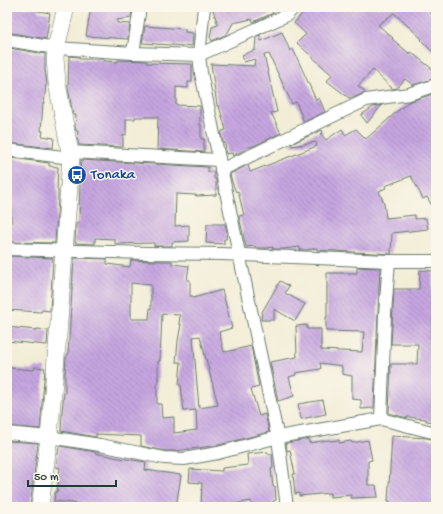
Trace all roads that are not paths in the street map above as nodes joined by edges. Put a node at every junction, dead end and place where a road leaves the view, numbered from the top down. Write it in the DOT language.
graph roads {
  1 [pos="66,7"];
  2 [pos="140,7"];
  3 [pos="204,7"];
  4 [pos="294,7"];
  5 [pos="7,40"];
  6 [pos="56,48"];
  7 [pos="133,53"];
  8 [pos="199,55"];
  9 [pos="436,85"];
  10 [pos="7,150"];
  11 [pos="71,155"];
  12 [pos="220,165"];
  13 [pos="7,249"];
  14 [pos="64,251"];
  15 [pos="239,255"];
  16 [pos="436,261"];
  17 [pos="389,262"];
  18 [pos="381,419"];
  19 [pos="7,433"];
  20 [pos="436,433"];
  21 [pos="49,437"];
  22 [pos="278,437"];
  23 [pos="40,507"];
  24 [pos="287,507"];
  1 -- 6 [label="street"];
  2 -- 7 [label="street"];
  3 -- 8 [label="street"];
  4 -- 8 [label="street"];
  5 -- 6 [label="street"];
  6 -- 7 [label="street"];
  6 -- 11 [label="street"];
  7 -- 8 [label="street"];
  8 -- 12 [label="street"];
  9 -- 12 [label="street"];
  10 -- 11 [label="street"];
  11 -- 12 [label="street"];
  11 -- 14 [label="street"];
  12 -- 15 [label="street"];
  13 -- 14 [label="street"];
  14 -- 15 [label="street"];
  14 -- 21 [label="street"];
  15 -- 17 [label="street"];
  15 -- 22 [label="street"];
  16 -- 17 [label="street"];
  17 -- 18 [label="street"];
  18 -- 20 [label="street"];
  18 -- 22 [label="street"];
  19 -- 21 [label="street"];
  21 -- 22 [label="street"];
  21 -- 23 [label="street"];
  22 -- 24 [label="street"];
}
